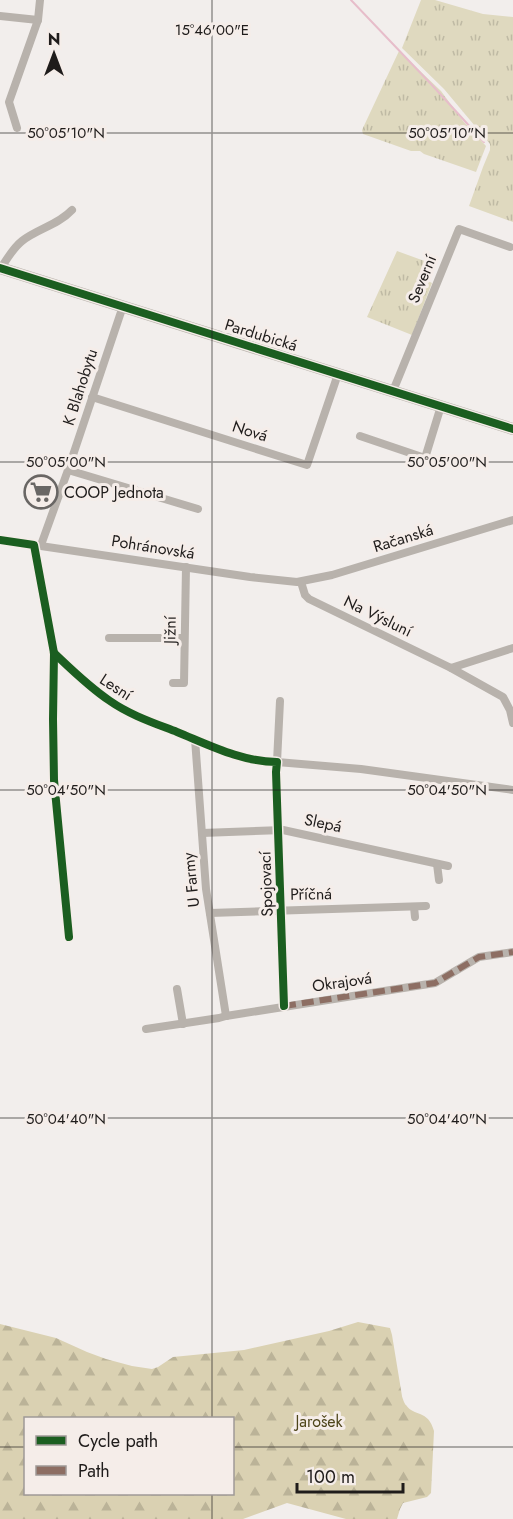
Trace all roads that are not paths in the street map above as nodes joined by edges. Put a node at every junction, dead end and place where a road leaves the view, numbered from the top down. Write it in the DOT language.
graph roads {
  1 [pos="40,0"];
  2 [pos="0,16"];
  3 [pos="38,20"];
  4 [pos="17,128"];
  5 [pos="72,210"];
  6 [pos="510,247"];
  7 [pos="0,268"];
  8 [pos="123,306"];
  9 [pos="338,374"];
  10 [pos="393,391"];
  11 [pos="92,397"];
  12 [pos="441,406"];
  13 [pos="513,429"];
  14 [pos="360,436"];
  15 [pos="68,470"];
  16 [pos="198,509"];
  17 [pos="513,520"];
  18 [pos="0,540"];
  19 [pos="38,545"];
  20 [pos="186,567"];
  21 [pos="301,582"];
  22 [pos="109,638"];
  23 [pos="184,638"];
  24 [pos="513,648"];
  25 [pos="451,669"];
  26 [pos="172,683"];
  27 [pos="280,701"];
  28 [pos="513,723"];
  29 [pos="195,740"];
  30 [pos="277,762"];
  31 [pos="513,790"];
  32 [pos="278,830"];
  33 [pos="202,833"];
  34 [pos="437,864"];
  35 [pos="448,866"];
  36 [pos="439,880"];
  37 [pos="426,906"];
  38 [pos="414,907"];
  39 [pos="280,910"];
  40 [pos="210,913"];
  41 [pos="415,917"];
  42 [pos="513,952"];
  43 [pos="177,989"];
  44 [pos="284,1005"];
  45 [pos="226,1016"];
  46 [pos="183,1024"];
  47 [pos="146,1029"];
  1 -- 3 [label="street"];
  2 -- 3 [label="street"];
  3 -- 4 [label="street"];
  5 -- 7 [label="street"];
  6 -- 10 [label="street, Severní"];
  7 -- 8 [label="street, Pardubická"];
  8 -- 9 [label="street, Pardubická"];
  8 -- 11 [label="street, K Blahobytu"];
  9 -- 10 [label="street, Pardubická"];
  9 -- 11 [label="street, Nová"];
  10 -- 12 [label="street, Pardubická"];
  11 -- 15 [label="street, K Blahobytu"];
  12 -- 13 [label="street, Pardubická"];
  12 -- 14 [label="street"];
  15 -- 16 [label="street"];
  15 -- 19 [label="street, K Blahobytu"];
  17 -- 21 [label="street, Račanská"];
  18 -- 19 [label="street, Pohránovská"];
  19 -- 20 [label="street, Pohránovská"];
  19 -- 29 [label="street, Lesní"];
  20 -- 21 [label="street, Pohránovská"];
  20 -- 23 [label="street, Jižní"];
  21 -- 25 [label="street, Na Výsluní"];
  22 -- 23 [label="street"];
  23 -- 26 [label="street, Jižní"];
  24 -- 25 [label="street"];
  25 -- 28 [label="street, Na Výsluní"];
  27 -- 30 [label="street"];
  29 -- 30 [label="street, Lesní"];
  29 -- 33 [label="street, U Farmy"];
  30 -- 31 [label="street, Lesní"];
  30 -- 32 [label="street, Spojovací"];
  32 -- 33 [label="street, Slepá"];
  32 -- 34 [label="street, Slepá"];
  32 -- 39 [label="street, Spojovací"];
  33 -- 40 [label="street, U Farmy"];
  34 -- 35 [label="street, Slepá"];
  34 -- 36 [label="street"];
  37 -- 38 [label="street, Příčná"];
  38 -- 39 [label="street, Příčná"];
  38 -- 41 [label="street"];
  39 -- 40 [label="street, Příčná"];
  39 -- 44 [label="street, Spojovací"];
  40 -- 45 [label="street, U Farmy"];
  42 -- 44 [label="street, Okrajová"];
  43 -- 46 [label="street"];
  44 -- 45 [label="street, Okrajová"];
  45 -- 46 [label="street, Okrajová"];
  46 -- 47 [label="street, Okrajová"];
}
